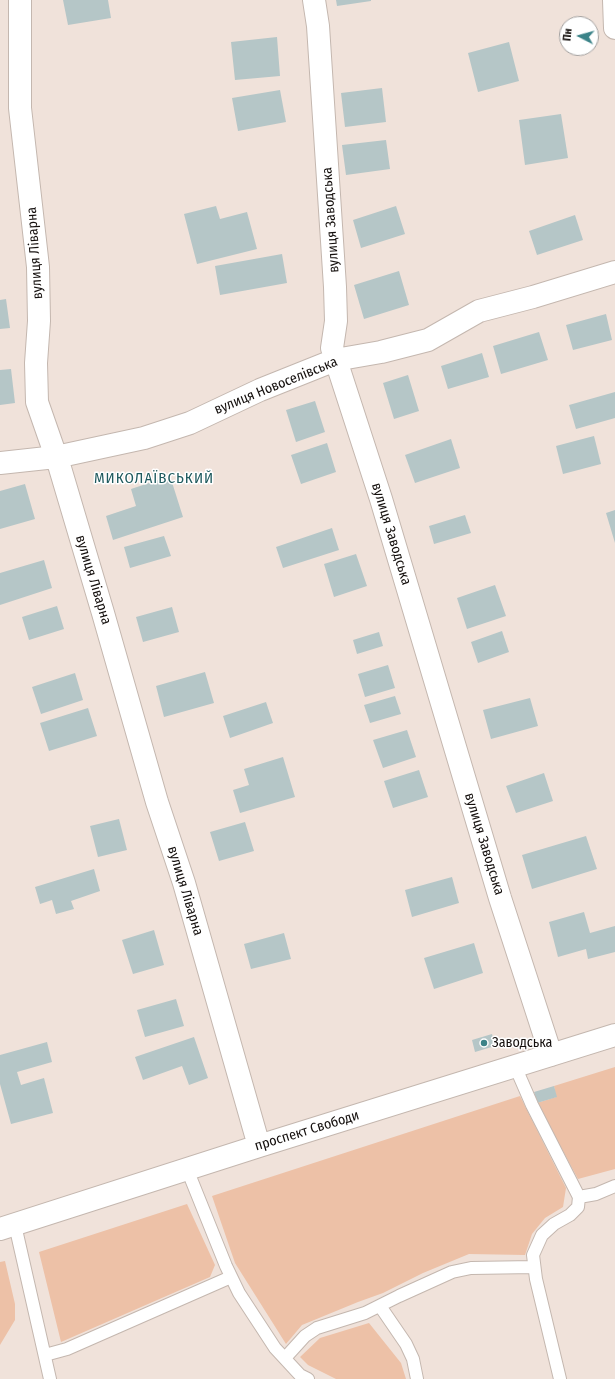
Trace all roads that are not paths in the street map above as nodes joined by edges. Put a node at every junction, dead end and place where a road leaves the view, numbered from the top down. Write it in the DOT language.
graph roads {
  1 [pos="20,0"];
  2 [pos="314,0"];
  3 [pos="614,0"];
  4 [pos="615,28"];
  5 [pos="615,272"];
  6 [pos="335,360"];
  7 [pos="56,457"];
  8 [pos="0,463"];
  9 [pos="615,1035"];
  10 [pos="551,1055"];
  11 [pos="515,1066"];
  12 [pos="259,1146"];
  13 [pos="187,1169"];
  14 [pos="615,1186"];
  15 [pos="579,1197"];
  16 [pos="7,1227"];
  17 [pos="534,1268"];
  18 [pos="231,1277"];
  19 [pos="380,1306"];
  20 [pos="45,1355"];
  21 [pos="285,1358"];
  22 [pos="50,1379"];
  23 [pos="308,1379"];
  24 [pos="418,1379"];
  25 [pos="560,1379"];
  1 -- 7 [label="street, вулиця Ліварна"];
  2 -- 6 [label="street, вулиця Заводська"];
  3 -- 4 [label="street"];
  5 -- 6 [label="street, вулиця Новоселівська"];
  6 -- 7 [label="street, вулиця Новоселівська"];
  6 -- 10 [label="street, вулиця Заводська"];
  7 -- 8 [label="street, вулиця Новоселівська"];
  7 -- 12 [label="street, вулиця Ліварна"];
  9 -- 10 [label="street, проспект Свободи"];
  10 -- 11 [label="street, проспект Свободи"];
  11 -- 12 [label="street, проспект Свободи"];
  11 -- 15 [label="lane"];
  12 -- 13 [label="street, проспект Свободи"];
  13 -- 16 [label="street, проспект Свободи"];
  13 -- 18 [label="lane"];
  14 -- 15 [label="lane"];
  15 -- 17 [label="lane"];
  16 -- 20 [label="lane"];
  17 -- 19 [label="lane"];
  17 -- 25 [label="lane"];
  18 -- 20 [label="lane"];
  18 -- 21 [label="lane"];
  19 -- 21 [label="lane"];
  19 -- 24 [label="lane"];
  20 -- 22 [label="lane"];
  21 -- 23 [label="lane"];
}
